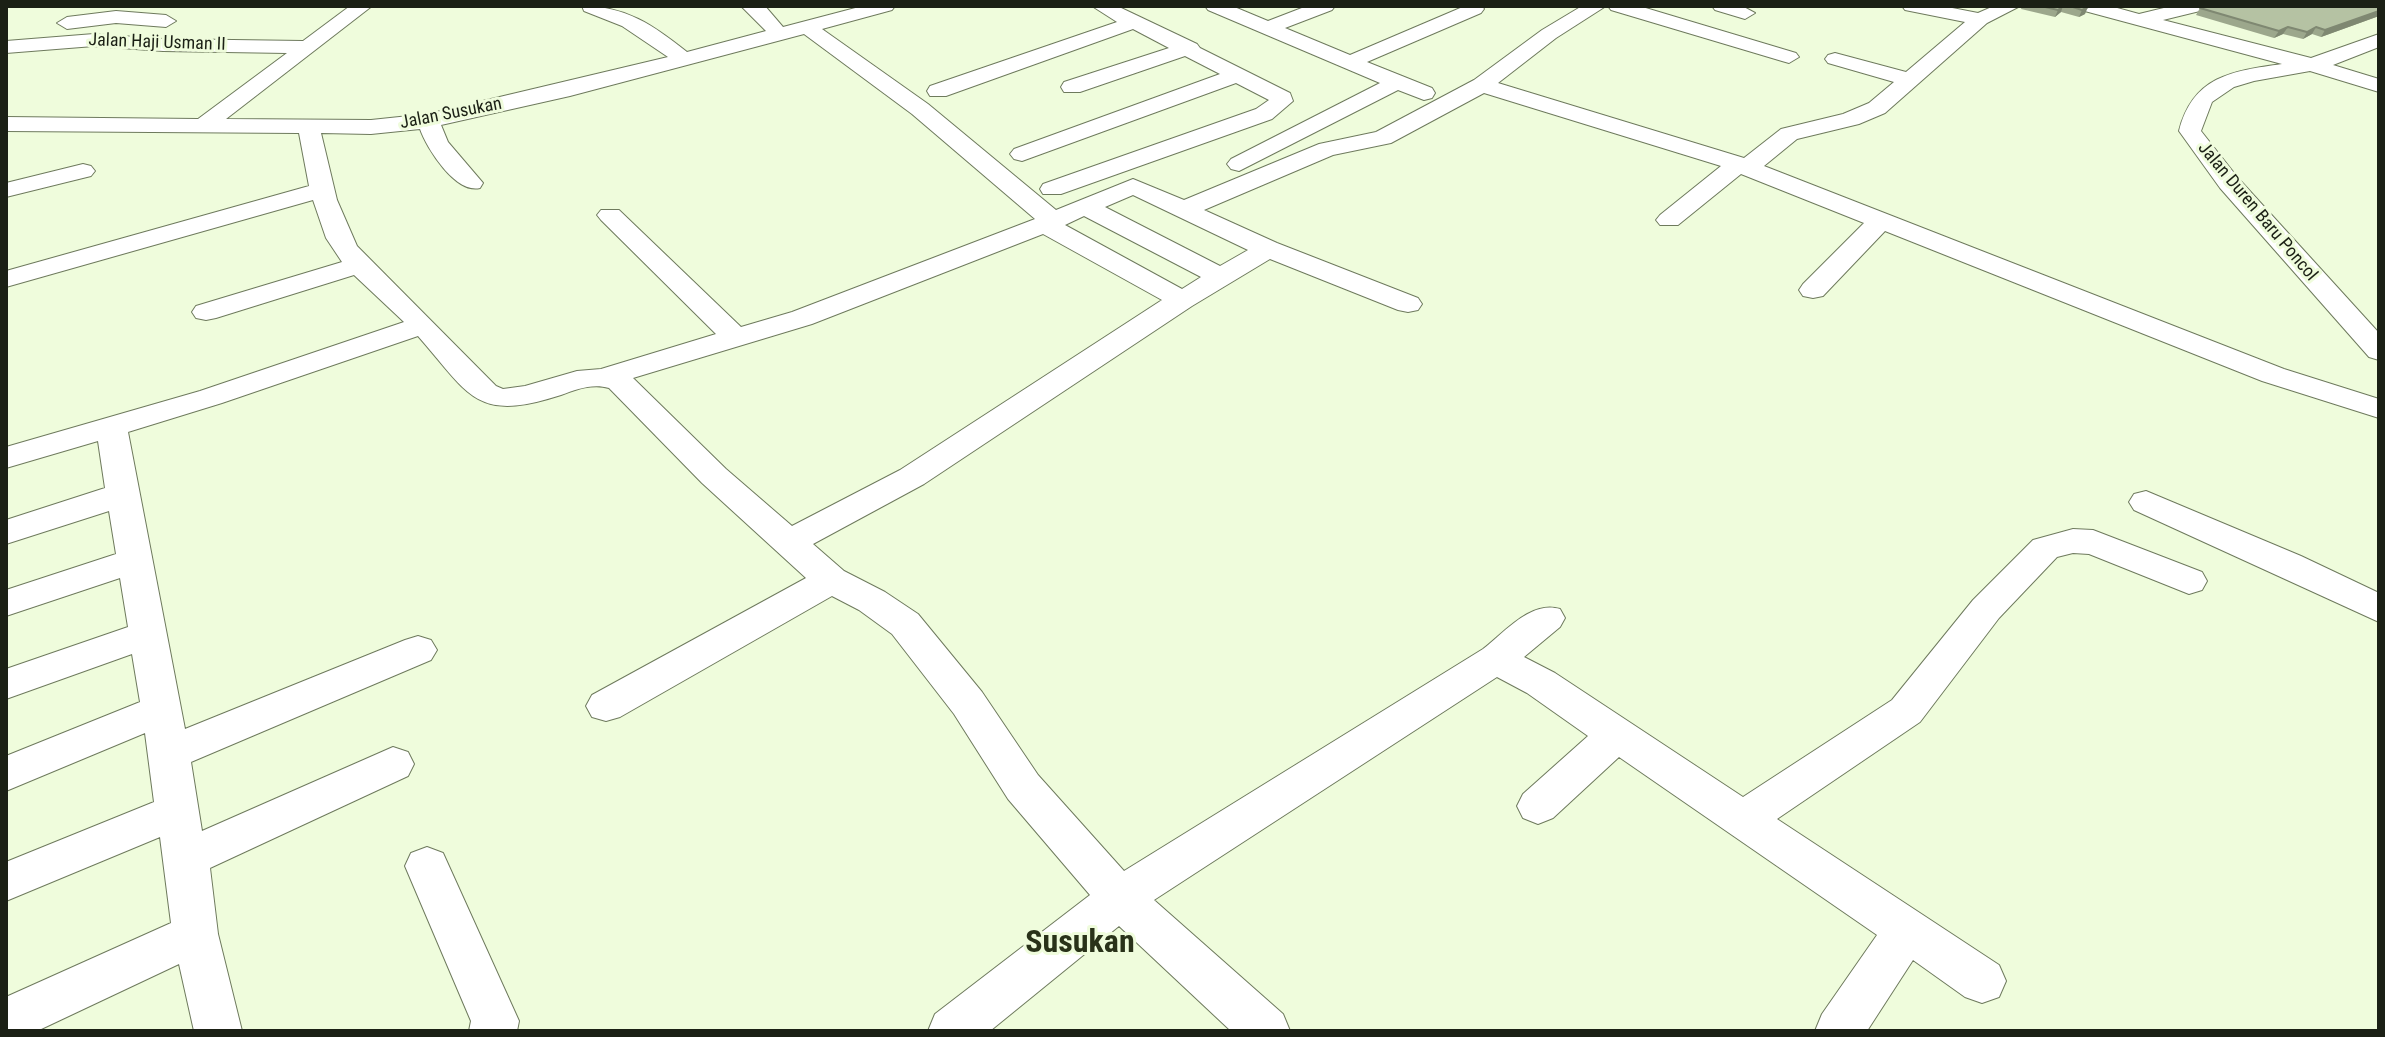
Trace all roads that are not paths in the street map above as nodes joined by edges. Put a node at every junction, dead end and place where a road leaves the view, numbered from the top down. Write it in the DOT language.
graph roads {
  1 [pos="362,6"];
  2 [pos="751,6"];
  3 [pos="885,6"];
  4 [pos="1102,6"];
  5 [pos="1215,6"];
  6 [pos="1325,6"];
  7 [pos="1559,6"];
  8 [pos="1618,6"];
  9 [pos="1722,6"];
  10 [pos="1912,6"];
  11 [pos="2010,6"];
  12 [pos="2088,6"];
  13 [pos="2197,6"];
  14 [pos="591,7"];
  15 [pos="1474,9"];
  16 [pos="1589,10"];
  17 [pos="829,12"];
  18 [pos="1745,13"];
  19 [pos="1980,19"];
  20 [pos="2141,19"];
  21 [pos="166,21"];
  22 [pos="1135,22"];
  23 [pos="806,26"];
  24 [pos="1267,28"];
  25 [pos="6,32"];
  26 [pos="778,34"];
  27 [pos="2379,40"];
  28 [pos="6,47"];
  29 [pos="308,47"];
  30 [pos="1190,48"];
  31 [pos="1789,57"];
  32 [pos="682,58"];
  33 [pos="1835,59"];
  34 [pos="1348,63"];
  35 [pos="2312,65"];
  36 [pos="1238,75"];
  37 [pos="1392,80"];
  38 [pos="1911,80"];
  39 [pos="1482,85"];
  40 [pos="2379,86"];
  41 [pos="1072,87"];
  42 [pos="938,91"];
  43 [pos="1424,93"];
  44 [pos="428,121"];
  45 [pos="6,124"];
  46 [pos="204,125"];
  47 [pos="309,127"];
  48 [pos="1022,154"];
  49 [pos="1742,166"];
  50 [pos="83,171"];
  51 [pos="471,183"];
  52 [pos="1199,185"];
  53 [pos="324,189"];
  54 [pos="1052,189"];
  55 [pos="6,190"];
  56 [pos="1084,206"];
  57 [pos="1185,209"];
  58 [pos="610,215"];
  59 [pos="1669,220"];
  60 [pos="1049,222"];
  61 [pos="1879,222"];
  62 [pos="1268,249"];
  63 [pos="359,265"];
  64 [pos="1221,277"];
  65 [pos="6,279"];
  66 [pos="1813,290"];
  67 [pos="1182,300"];
  68 [pos="1408,304"];
  69 [pos="206,312"];
  70 [pos="423,325"];
  71 [pos="735,337"];
  72 [pos="2379,351"];
  73 [pos="608,376"];
  74 [pos="2379,409"];
  75 [pos="111,427"];
  76 [pos="6,458"];
  77 [pos="121,495"];
  78 [pos="2146,502"];
  79 [pos="6,532"];
  80 [pos="788,543"];
  81 [pos="133,561"];
  82 [pos="831,580"];
  83 [pos="2189,581"];
  84 [pos="6,603"];
  85 [pos="2379,609"];
  86 [pos="1547,618"];
  87 [pos="146,635"];
  88 [pos="418,650"];
  89 [pos="1496,659"];
  90 [pos="6,684"];
  91 [pos="606,706"];
  92 [pos="159,711"];
  93 [pos="1617,734"];
  94 [pos="169,753"];
  95 [pos="393,764"];
  96 [pos="6,774"];
  97 [pos="1538,806"];
  98 [pos="176,812"];
  99 [pos="1743,819"];
  100 [pos="187,858"];
  101 [pos="427,866"];
  102 [pos="6,882"];
  103 [pos="1120,898"];
  104 [pos="1907,930"];
  105 [pos="195,934"];
  106 [pos="1982,981"];
  107 [pos="6,1021"];
  108 [pos="218,1031"];
  109 [pos="493,1031"];
  110 [pos="952,1031"];
  111 [pos="1266,1031"];
  112 [pos="1839,1031"];
  1 -- 29 [label="street"];
  2 -- 26 [label="street"];
  3 -- 17 [label="street, Jalan Susukan"];
  4 -- 22 [label="street"];
  5 -- 24 [label="street"];
  6 -- 24 [label="street"];
  7 -- 16 [label="street"];
  8 -- 31 [label="street"];
  9 -- 18 [label="street"];
  10 -- 19 [label="street"];
  11 -- 19 [label="street"];
  12 -- 20 [label="street"];
  13 -- 20 [label="street"];
  14 -- 32 [label="street"];
  15 -- 34 [label="street"];
  16 -- 39 [label="street"];
  17 -- 23 [label="street, Jalan Susukan"];
  19 -- 38 [label="street"];
  20 -- 35 [label="street"];
  21 -- 25 [label="street"];
  22 -- 30 [label="street"];
  22 -- 42 [label="street"];
  23 -- 26 [label="street, Jalan Susukan"];
  23 -- 60 [label="street"];
  24 -- 34 [label="street"];
  26 -- 32 [label="street, Jalan Susukan"];
  27 -- 35 [label="street, Jalan Duren Baru Poncol"];
  28 -- 29 [label="street, Jalan Haji Usman II"];
  29 -- 46 [label="street"];
  30 -- 36 [label="street"];
  30 -- 41 [label="street"];
  32 -- 44 [label="street, Jalan Susukan"];
  33 -- 38 [label="street"];
  34 -- 37 [label="street"];
  35 -- 40 [label="street"];
  35 -- 72 [label="street, Jalan Duren Baru Poncol"];
  36 -- 48 [label="street"];
  36 -- 54 [label="street"];
  37 -- 43 [label="street"];
  37 -- 52 [label="street"];
  38 -- 49 [label="street"];
  39 -- 49 [label="street"];
  39 -- 57 [label="street"];
  44 -- 47 [label="street, Jalan Susukan"];
  44 -- 51 [label="street"];
  45 -- 46 [label="street, Jalan Susukan"];
  46 -- 47 [label="street, Jalan Susukan"];
  47 -- 53 [label="street"];
  49 -- 59 [label="street"];
  49 -- 61 [label="street"];
  50 -- 55 [label="street"];
  53 -- 63 [label="street"];
  53 -- 65 [label="street"];
  56 -- 57 [label="street"];
  56 -- 60 [label="street"];
  56 -- 64 [label="street"];
  57 -- 62 [label="street"];
  58 -- 71 [label="street"];
  60 -- 67 [label="street"];
  60 -- 71 [label="street"];
  61 -- 66 [label="street"];
  61 -- 74 [label="street"];
  62 -- 64 [label="street"];
  62 -- 68 [label="street"];
  63 -- 69 [label="street"];
  63 -- 70 [label="street"];
  64 -- 67 [label="street"];
  67 -- 80 [label="street"];
  70 -- 73 [label="street"];
  70 -- 75 [label="street"];
  71 -- 73 [label="street"];
  73 -- 80 [label="street"];
  75 -- 76 [label="street"];
  75 -- 77 [label="street"];
  77 -- 79 [label="street"];
  77 -- 81 [label="street"];
  78 -- 85 [label="street"];
  80 -- 82 [label="street"];
  81 -- 84 [label="street"];
  81 -- 87 [label="street"];
  82 -- 91 [label="street"];
  82 -- 103 [label="street"];
  83 -- 99 [label="street"];
  86 -- 89 [label="street"];
  87 -- 90 [label="street"];
  87 -- 92 [label="street"];
  88 -- 94 [label="street"];
  89 -- 93 [label="street"];
  89 -- 103 [label="street"];
  92 -- 94 [label="street"];
  92 -- 96 [label="street"];
  93 -- 97 [label="street"];
  93 -- 99 [label="street"];
  94 -- 98 [label="street"];
  95 -- 100 [label="street"];
  98 -- 100 [label="street"];
  98 -- 102 [label="street"];
  99 -- 104 [label="street"];
  100 -- 105 [label="street"];
  101 -- 109 [label="street"];
  103 -- 110 [label="street"];
  103 -- 111 [label="street"];
  104 -- 106 [label="street"];
  104 -- 112 [label="street"];
  105 -- 107 [label="street"];
  105 -- 108 [label="street"];
}
